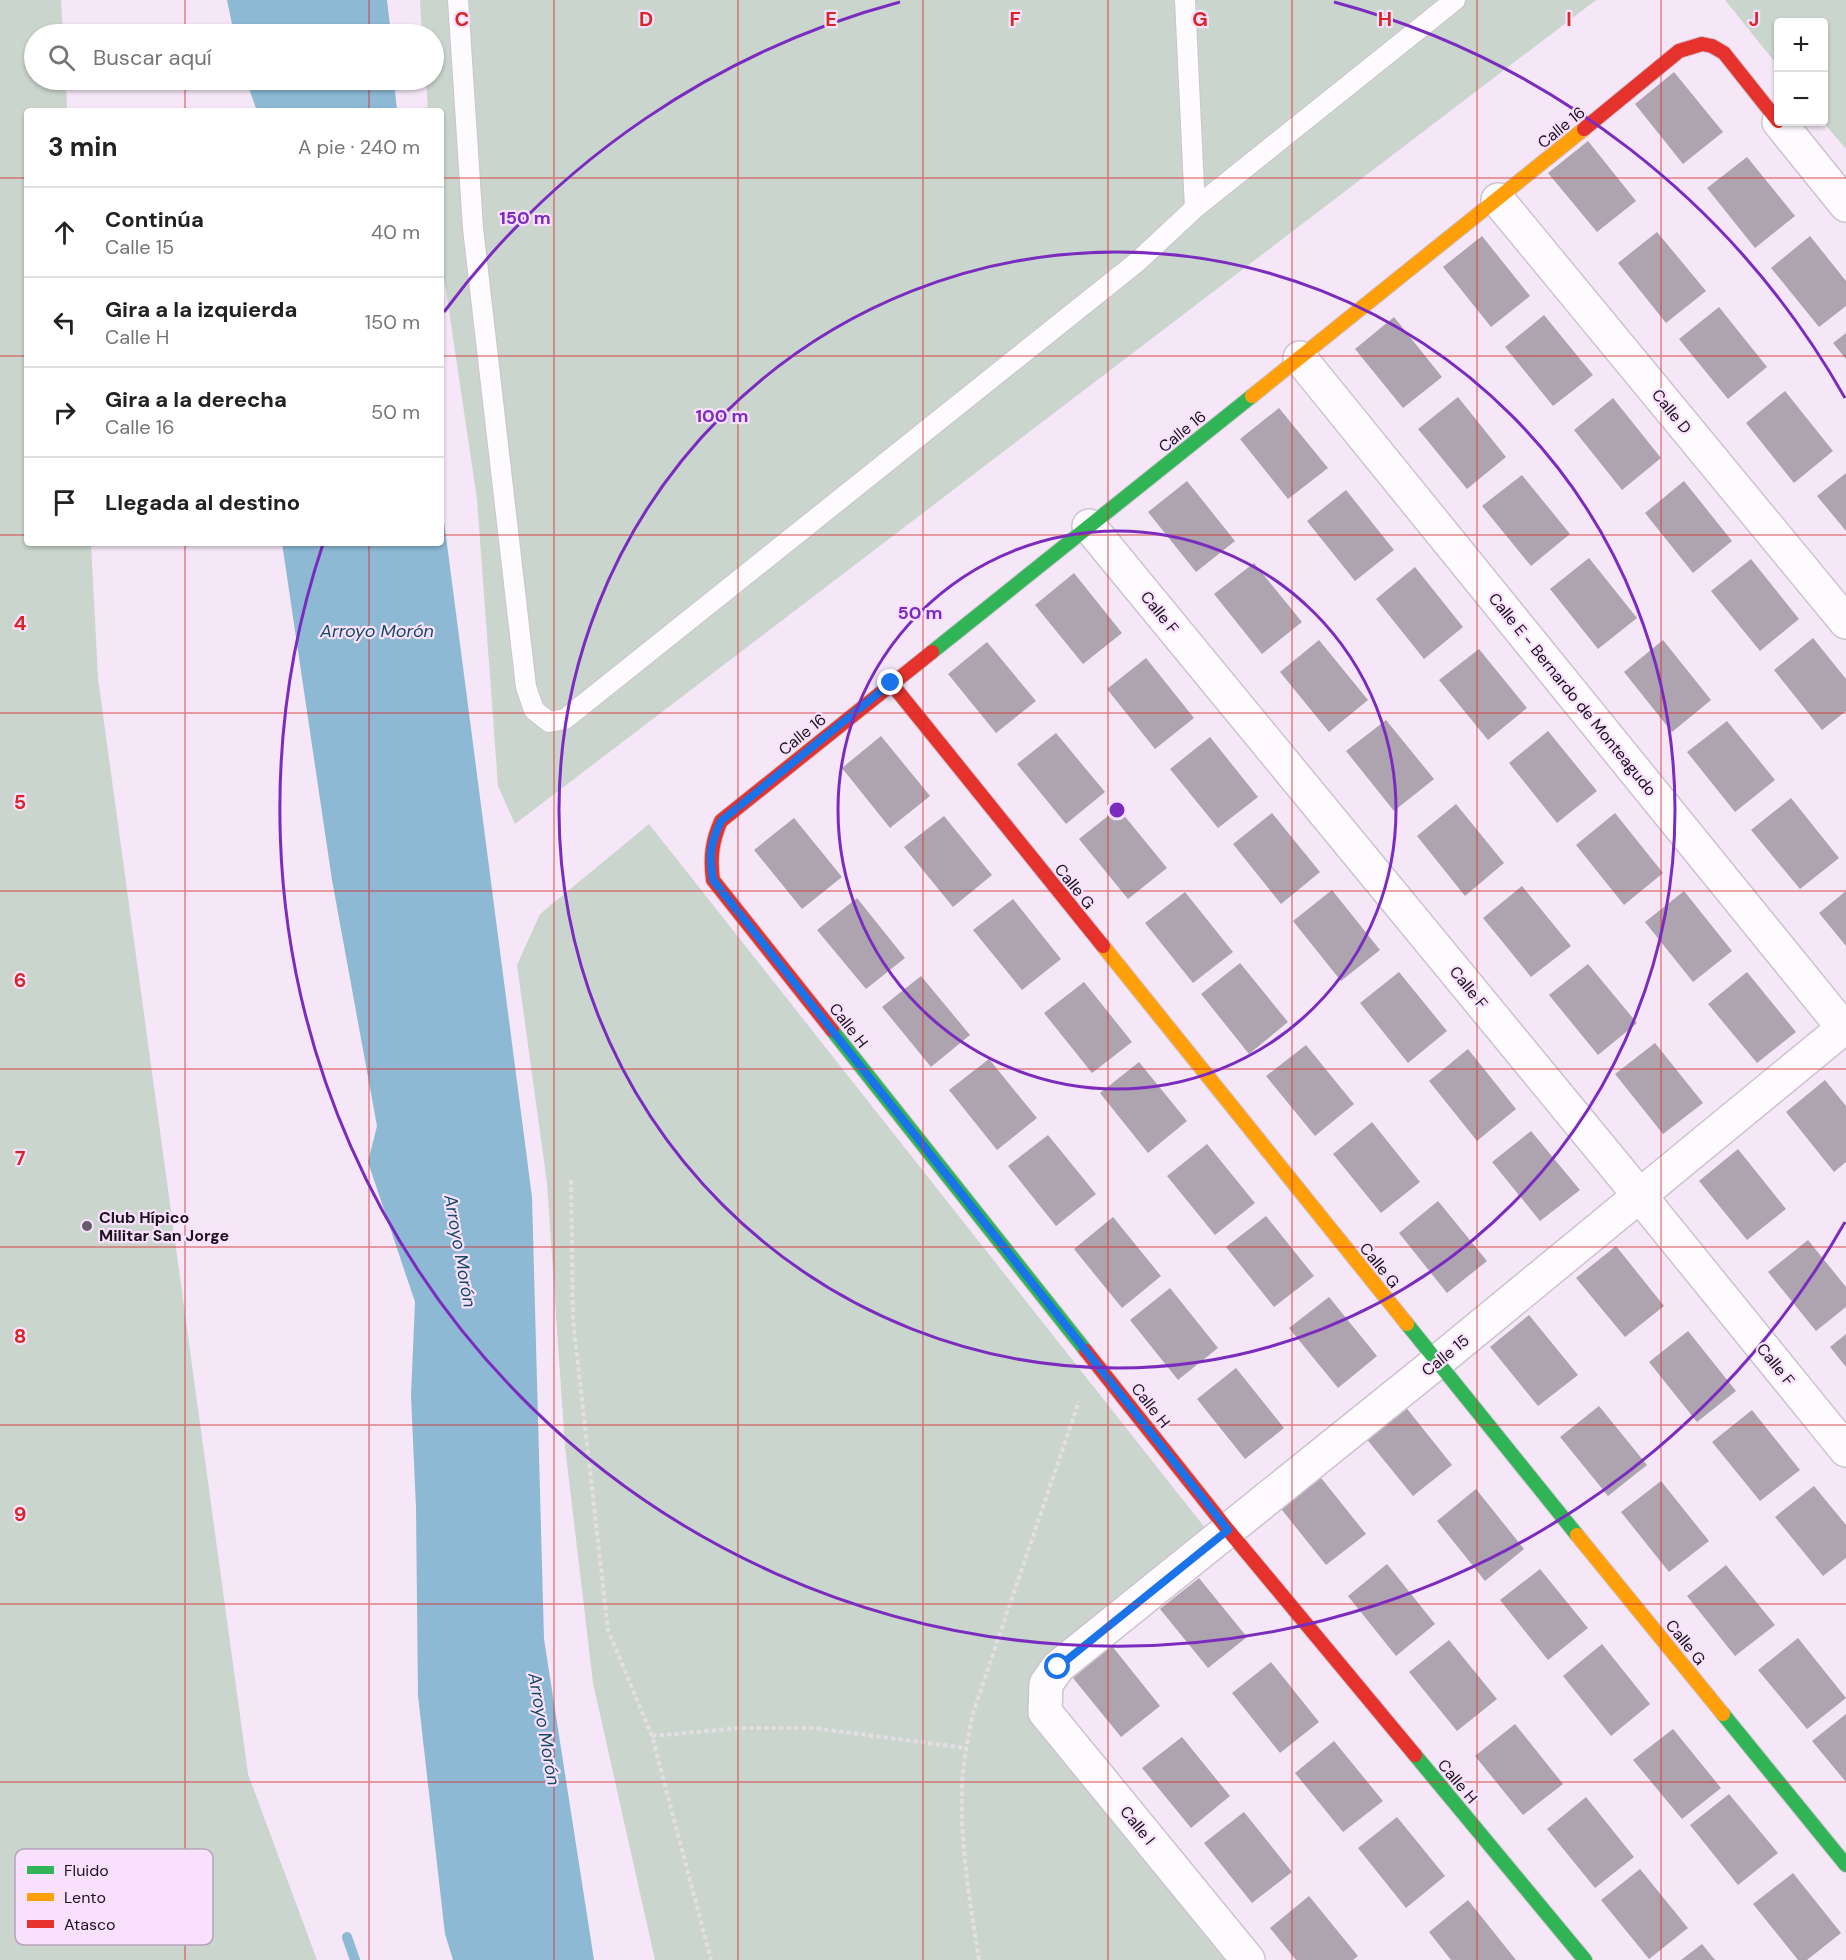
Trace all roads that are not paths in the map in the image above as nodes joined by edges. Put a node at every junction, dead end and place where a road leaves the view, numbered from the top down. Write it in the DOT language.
graph roads {
  1 [pos="458,0"];
  2 [pos="1185,0"];
  3 [pos="1455,0"];
  4 [pos="1774,115"];
  5 [pos="1783,126"];
  6 [pos="1498,200"];
  7 [pos="1846,205"];
  8 [pos="1195,208"];
  9 [pos="1300,358"];
  10 [pos="1089,526"];
  11 [pos="1846,622"];
  12 [pos="891,683"];
  13 [pos="709,859"];
  14 [pos="1845,1028"];
  15 [pos="1640,1196"];
  16 [pos="1437,1362"];
  17 [pos="1846,1450"];
  18 [pos="1228,1530"];
  19 [pos="1046,1684"];
  20 [pos="1846,1865"];
  21 [pos="1248,1960"];
  22 [pos="1585,1960"];
  1 -- 8 [label="lane"];
  2 -- 8 [label="lane"];
  3 -- 8 [label="lane"];
  4 -- 6 [label="street, Calle 16"];
  5 -- 7 [label="street"];
  6 -- 9 [label="street, Calle 16"];
  6 -- 11 [label="street, Calle D"];
  9 -- 10 [label="street, Calle 16"];
  9 -- 14 [label="street, Calle E - Bernardo de Monteagudo"];
  10 -- 12 [label="street, Calle 16"];
  10 -- 15 [label="street, Calle F"];
  12 -- 13 [label="street, Calle 16"];
  12 -- 16 [label="street, Calle G"];
  13 -- 18 [label="street, Calle H"];
  14 -- 15 [label="street, Calle 15"];
  15 -- 16 [label="street, Calle 15"];
  15 -- 17 [label="street, Calle F"];
  16 -- 18 [label="street, Calle 15"];
  16 -- 20 [label="street, Calle G"];
  18 -- 19 [label="street, Calle 15"];
  18 -- 22 [label="street, Calle H"];
  19 -- 21 [label="street, Calle I"];
}
